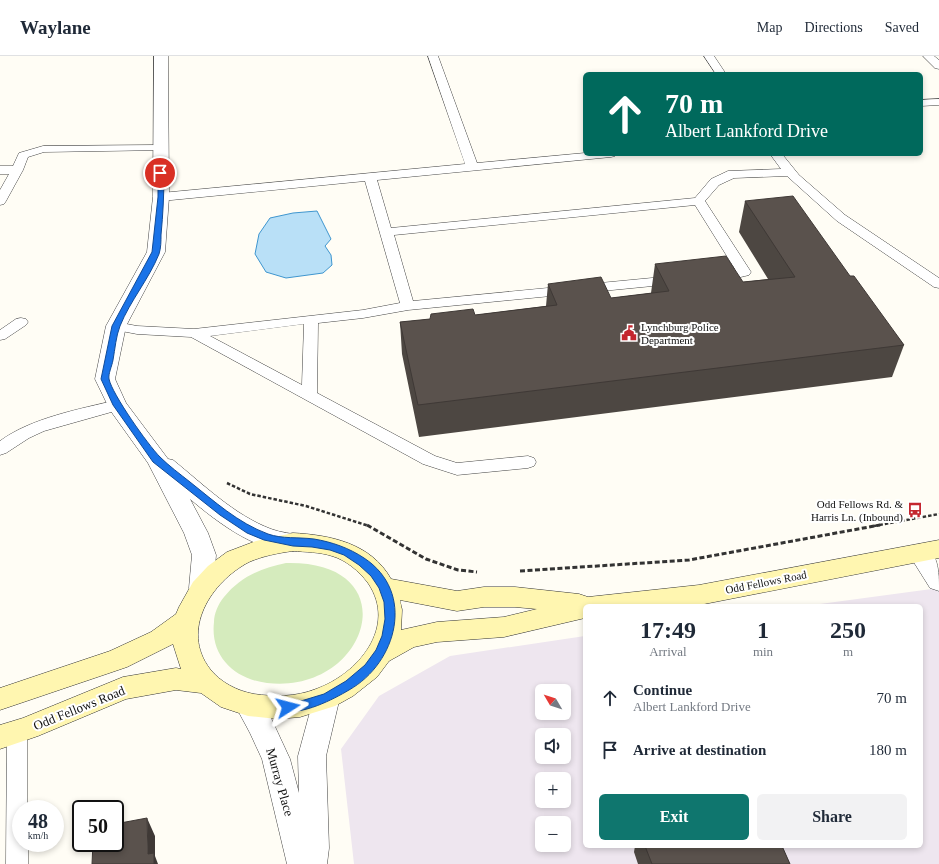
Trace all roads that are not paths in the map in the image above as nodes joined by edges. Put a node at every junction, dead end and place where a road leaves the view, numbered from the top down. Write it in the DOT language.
graph roads {
  1 [pos="161,56"];
  2 [pos="433,56"];
  3 [pos="709,56"];
  4 [pos="928,56"];
  5 [pos="939,66"];
  6 [pos="720,72"];
  7 [pos="939,102"];
  8 [pos="923,103"];
  9 [pos="160,148"];
  10 [pos="590,156"];
  11 [pos="778,156"];
  12 [pos="472,167"];
  13 [pos="0,170"];
  14 [pos="17,170"];
  15 [pos="790,172"];
  16 [pos="370,177"];
  17 [pos="161,197"];
  18 [pos="0,201"];
  19 [pos="699,201"];
  20 [pos="386,232"];
  21 [pos="939,270"];
  22 [pos="926,274"];
  23 [pos="705,276"];
  24 [pos="689,278"];
  25 [pos="939,284"];
  26 [pos="408,306"];
  27 [pos="312,318"];
  28 [pos="21,322"];
  29 [pos="116,326"];
  30 [pos="194,333"];
  31 [pos="0,336"];
  32 [pos="309,395"];
  33 [pos="117,405"];
  34 [pos="0,449"];
  35 [pos="156,459"];
  36 [pos="528,462"];
  37 [pos="293,542"];
  38 [pos="930,551"];
  39 [pos="939,581"];
  40 [pos="384,587"];
  41 [pos="201,588"];
  42 [pos="611,604"];
  43 [pos="583,605"];
  44 [pos="583,608"];
  45 [pos="186,621"];
  46 [pos="380,653"];
  47 [pos="206,683"];
  48 [pos="327,697"];
  49 [pos="0,699"];
  50 [pos="248,705"];
  51 [pos="9,734"];
  52 [pos="17,864"];
  53 [pos="302,864"];
  54 [pos="312,864"];
  1 -- 9 [label="street"];
  2 -- 12 [label="lane"];
  3 -- 6 [label="lane"];
  4 -- 5 [label="lane"];
  7 -- 8 [label="lane"];
  9 -- 14 [label="lane"];
  9 -- 17 [label="street"];
  10 -- 12 [label="lane"];
  11 -- 15 [label="lane"];
  12 -- 16 [label="lane"];
  13 -- 14 [label="lane"];
  14 -- 18 [label="lane"];
  15 -- 19 [label="lane"];
  15 -- 22 [label="lane"];
  16 -- 17 [label="lane"];
  16 -- 20 [label="lane"];
  17 -- 29 [label="street"];
  19 -- 20 [label="lane"];
  19 -- 23 [label="lane"];
  20 -- 26 [label="lane"];
  21 -- 22 [label="lane"];
  22 -- 25 [label="lane"];
  24 -- 26 [label="lane"];
  26 -- 27 [label="lane"];
  27 -- 30 [label="lane"];
  27 -- 32 [label="lane"];
  28 -- 31 [label="lane"];
  29 -- 30 [label="lane"];
  29 -- 33 [label="street"];
  30 -- 32 [label="lane"];
  32 -- 36 [label="lane"];
  33 -- 34 [label="lane"];
  33 -- 35 [label="street"];
  35 -- 37 [label="street"];
  35 -- 41 [label="street"];
  37 -- 40 [label="main road"];
  37 -- 41 [label="main road"];
  38 -- 39 [label="street"];
  38 -- 42 [label="main road, Odd Fellows Road"];
  40 -- 43 [label="main road, Odd Fellows Road"];
  40 -- 46 [label="main road"];
  41 -- 45 [label="main road"];
  44 -- 46 [label="main road"];
  45 -- 47 [label="main road"];
  45 -- 49 [label="main road"];
  46 -- 48 [label="main road"];
  47 -- 50 [label="main road"];
  47 -- 51 [label="main road, Odd Fellows Road"];
  48 -- 50 [label="main road"];
  48 -- 54 [label="street, Murray Place"];
  50 -- 53 [label="street, Murray Place"];
  51 -- 52 [label="lane"];
}
